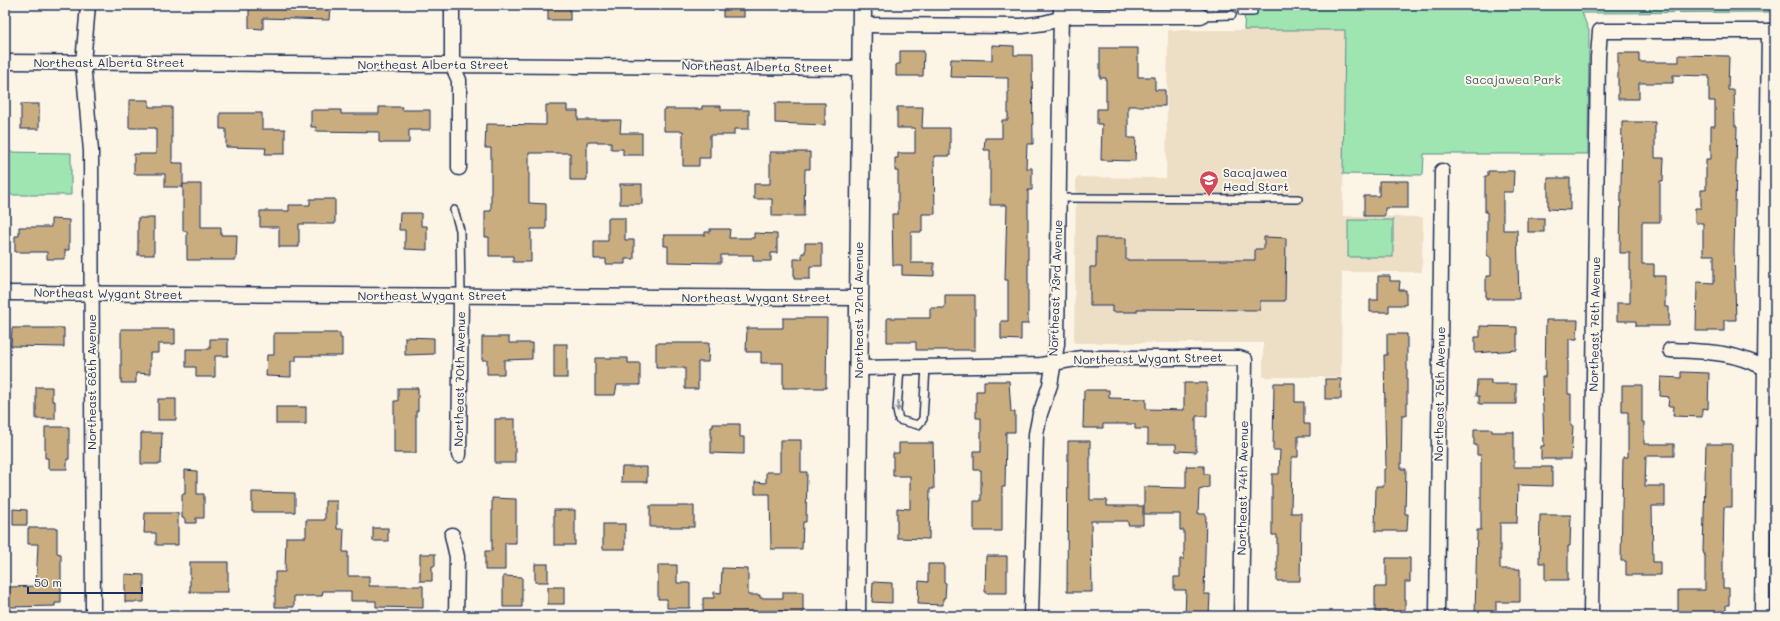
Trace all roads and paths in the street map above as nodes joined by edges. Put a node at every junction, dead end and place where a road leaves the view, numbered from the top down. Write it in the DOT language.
graph roads {
  1 [pos="88,5"];
  2 [pos="452,5"];
  3 [pos="862,5"];
  4 [pos="1061,12"];
  5 [pos="1242,12"];
  6 [pos="1253,12"];
  7 [pos="1232,15"];
  8 [pos="1201,16"];
  9 [pos="862,25"];
  10 [pos="1772,31"];
  11 [pos="5,62"];
  12 [pos="83,63"];
  13 [pos="452,65"];
  14 [pos="862,68"];
  15 [pos="458,168"];
  16 [pos="1442,171"];
  17 [pos="1059,198"];
  18 [pos="1298,199"];
  19 [pos="454,210"];
  20 [pos="5,293"];
  21 [pos="91,293"];
  22 [pos="461,296"];
  23 [pos="859,298"];
  24 [pos="1670,350"];
  25 [pos="1245,360"];
  26 [pos="1054,362"];
  27 [pos="900,367"];
  28 [pos="926,367"];
  29 [pos="859,368"];
  30 [pos="1766,368"];
  31 [pos="459,454"];
  32 [pos="452,535"];
  33 [pos="92,616"];
  34 [pos="456,616"];
  35 [pos="856,616"];
  36 [pos="1032,616"];
  37 [pos="1241,616"];
  38 [pos="1437,616"];
  39 [pos="1591,616"];
  40 [pos="1762,616"];
  1 -- 12 [label="street, Northeast 68th Avenue"];
  2 -- 13 [label="street"];
  3 -- 9 [label="street, Northeast 72nd Avenue"];
  4 -- 8 [label="street"];
  4 -- 9 [label="street"];
  4 -- 17 [label="street, Northeast 73rd Avenue"];
  5 -- 6 [label="lane"];
  7 -- 8 [label="lane"];
  9 -- 14 [label="street, Northeast 72nd Avenue"];
  10 -- 30 [label="street"];
  10 -- 39 [label="street, Northeast 76th Avenue"];
  11 -- 12 [label="street, Northeast Alberta Street"];
  12 -- 13 [label="street, Northeast Alberta Street"];
  12 -- 21 [label="street, Northeast 68th Avenue"];
  13 -- 14 [label="street, Northeast Alberta Street"];
  13 -- 15 [label="street"];
  14 -- 23 [label="street, Northeast 72nd Avenue"];
  16 -- 38 [label="street, Northeast 75th Avenue"];
  17 -- 18 [label="lane"];
  17 -- 26 [label="street, Northeast 73rd Avenue"];
  19 -- 22 [label="lane, Northeast 70th Avenue"];
  20 -- 21 [label="street, Northeast Wygant Street"];
  21 -- 22 [label="street, Northeast Wygant Street"];
  21 -- 33 [label="street, Northeast 68th Avenue"];
  22 -- 23 [label="street, Northeast Wygant Street"];
  22 -- 31 [label="street, Northeast 70th Avenue"];
  23 -- 29 [label="street, Northeast 72nd Avenue"];
  24 -- 30 [label="street"];
  25 -- 26 [label="street, Northeast Wygant Street"];
  25 -- 37 [label="street, Northeast 74th Avenue"];
  26 -- 28 [label="street, Northeast Wygant Street"];
  26 -- 36 [label="street, Northeast 73rd Avenue"];
  27 -- 28 [label="street, Northeast Wygant Street"];
  27 -- 28 [label="lane, one-way"];
  27 -- 29 [label="street, Northeast Wygant Street"];
  29 -- 35 [label="street, Northeast 72nd Avenue"];
  30 -- 40 [label="street"];
  32 -- 34 [label="street"];
}
